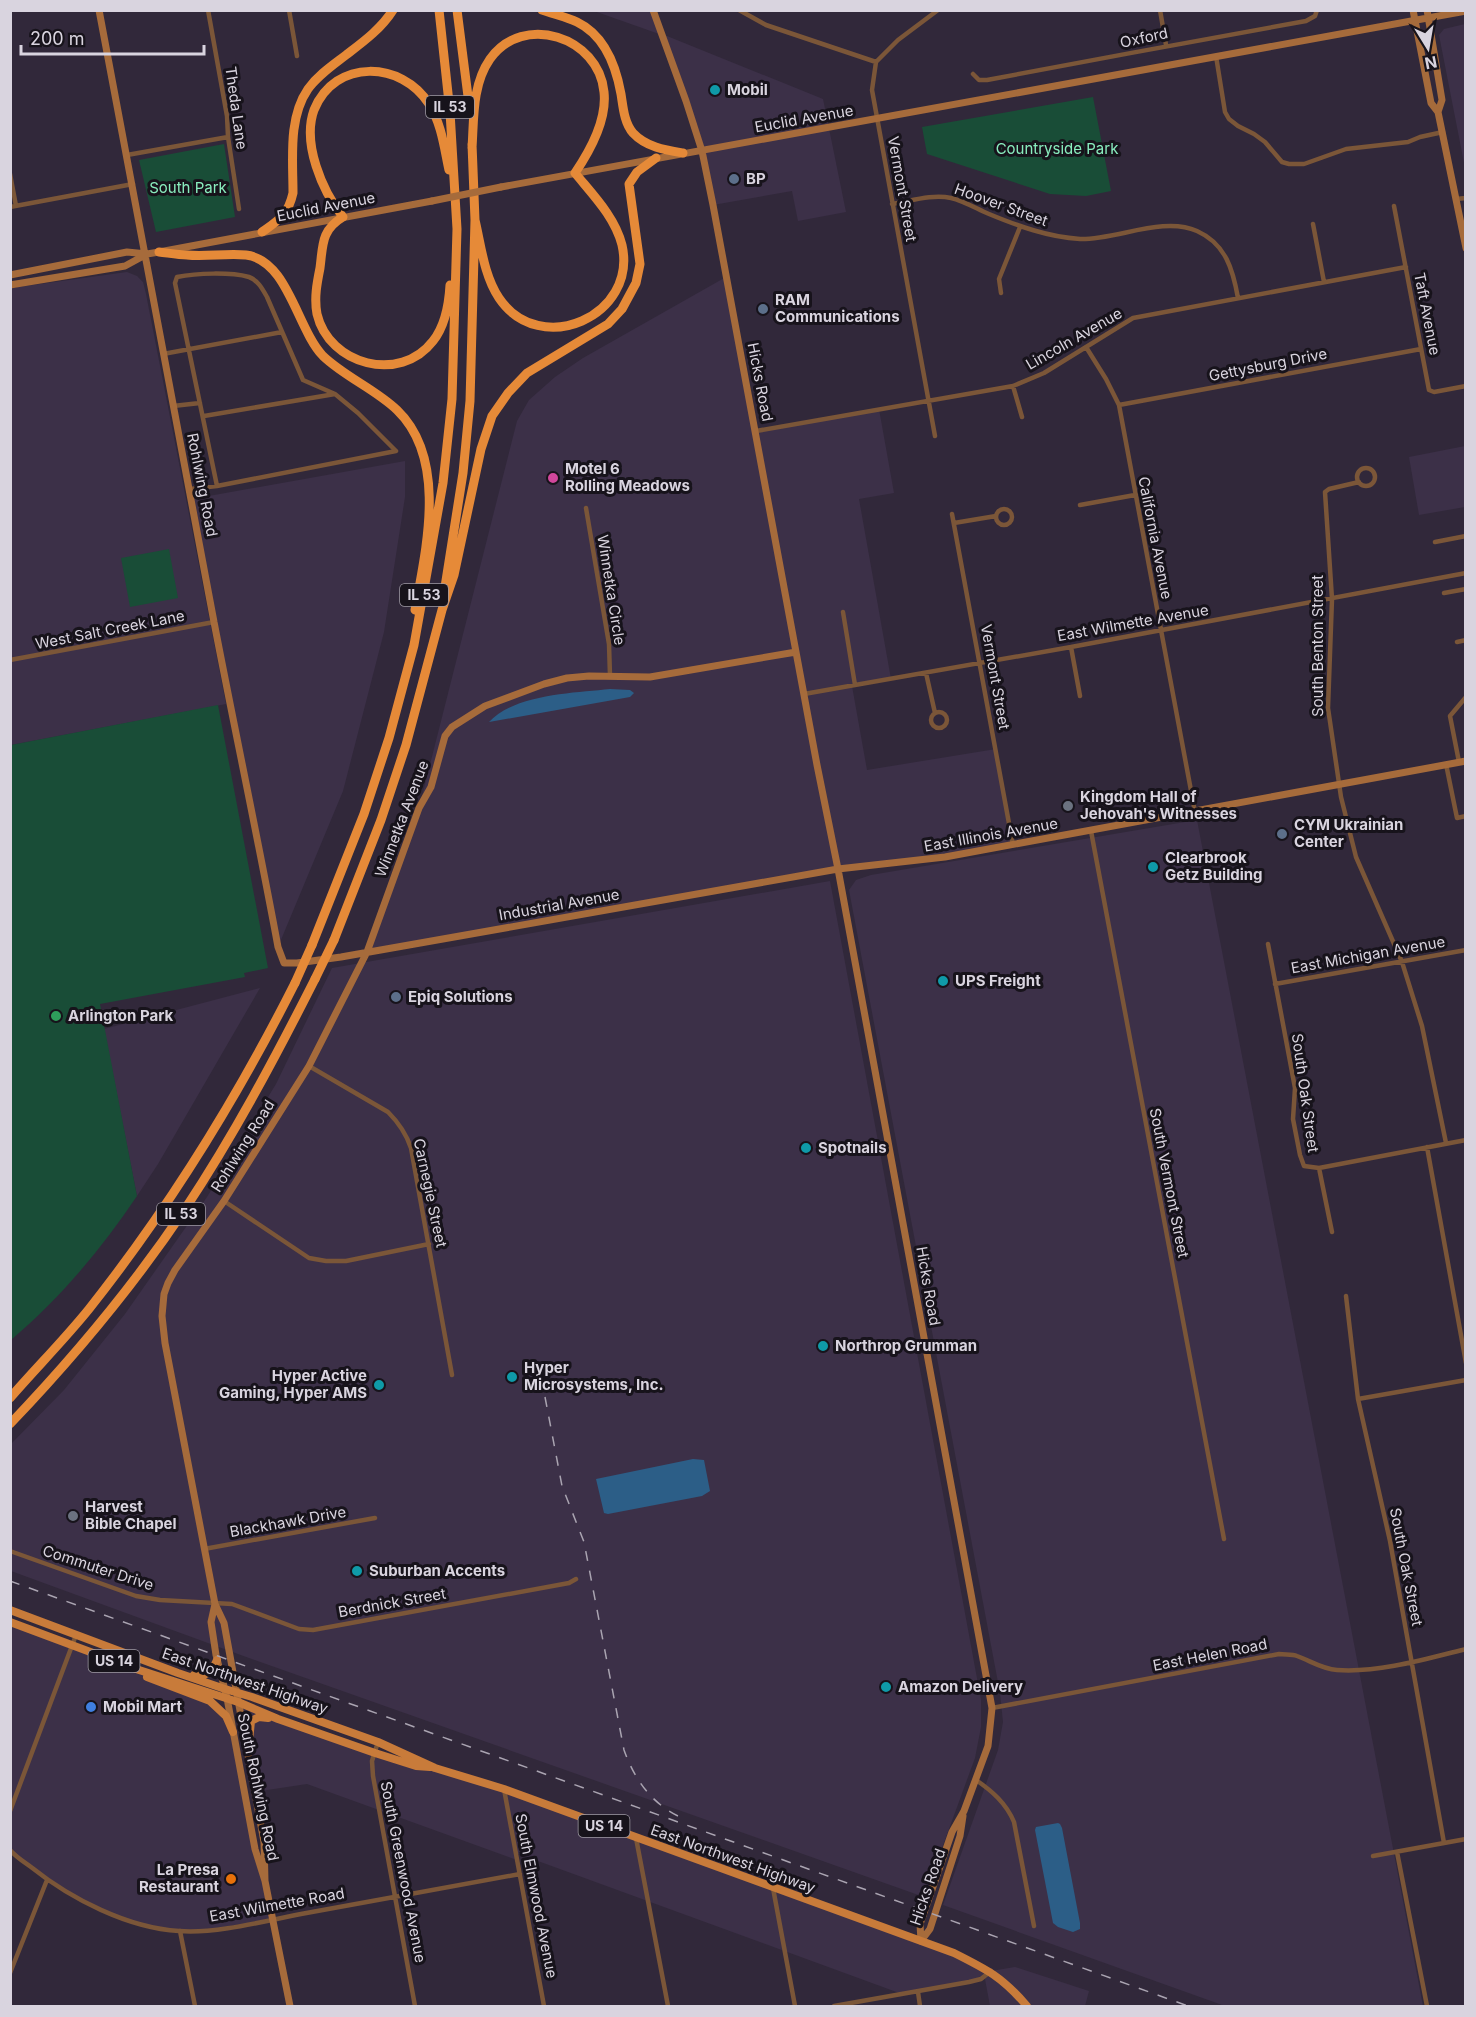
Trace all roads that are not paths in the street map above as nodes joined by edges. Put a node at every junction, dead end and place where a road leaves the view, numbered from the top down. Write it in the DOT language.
graph roads {
  1 [pos="99,10"];
  2 [pos="208,10"];
  3 [pos="288,10"];
  4 [pos="393,10"];
  5 [pos="439,10"];
  6 [pos="457,10"];
  7 [pos="542,10"];
  8 [pos="653,10"];
  9 [pos="739,10"];
  10 [pos="938,10"];
  11 [pos="1160,10"];
  12 [pos="1317,10"];
  13 [pos="1413,10"];
  14 [pos="1466,11"];
  15 [pos="1427,14"];
  16 [pos="1414,19"];
  17 [pos="1166,45"];
  18 [pos="297,56"];
  19 [pos="1216,56"];
  20 [pos="876,62"];
  21 [pos="973,74"];
  22 [pos="1438,112"];
  23 [pos="877,119"];
  24 [pos="1443,132"];
  25 [pos="228,137"];
  26 [pos="472,148"];
  27 [pos="702,151"];
  28 [pos="683,153"];
  29 [pos="127,155"];
  30 [pos="656,158"];
  31 [pos="575,173"];
  32 [pos="10,174"];
  33 [pos="133,184"];
  34 [pos="1466,198"];
  35 [pos="1456,199"];
  36 [pos="456,204"];
  37 [pos="892,204"];
  38 [pos="14,206"];
  39 [pos="1394,206"];
  40 [pos="239,210"];
  41 [pos="343,217"];
  42 [pos="476,220"];
  43 [pos="1312,224"];
  44 [pos="1020,227"];
  45 [pos="457,229"];
  46 [pos="262,232"];
  47 [pos="1466,248"];
  48 [pos="159,252"];
  49 [pos="147,254"];
  50 [pos="1406,267"];
  51 [pos="10,275"];
  52 [pos="1324,282"];
  53 [pos="10,285"];
  54 [pos="1001,293"];
  55 [pos="1238,298"];
  56 [pos="282,332"];
  57 [pos="1086,347"];
  58 [pos="1421,349"];
  59 [pos="189,351"];
  60 [pos="163,354"];
  61 [pos="1013,386"];
  62 [pos="1466,386"];
  63 [pos="335,393"];
  64 [pos="928,400"];
  65 [pos="200,403"];
  66 [pos="1119,405"];
  67 [pos="173,406"];
  68 [pos="204,416"];
  69 [pos="1022,417"];
  70 [pos="756,431"];
  71 [pos="935,436"];
  72 [pos="1359,482"];
  73 [pos="217,486"];
  74 [pos="190,489"];
  75 [pos="1135,495"];
  76 [pos="1080,505"];
  77 [pos="586,508"];
  78 [pos="952,514"];
  79 [pos="996,516"];
  80 [pos="954,523"];
  81 [pos="1466,536"];
  82 [pos="1435,542"];
  83 [pos="1466,573"];
  84 [pos="1466,589"];
  85 [pos="1444,592"];
  86 [pos="1332,599"];
  87 [pos="442,610"];
  88 [pos="843,612"];
  89 [pos="214,622"];
  90 [pos="1161,630"];
  91 [pos="1466,640"];
  92 [pos="1456,642"];
  93 [pos="414,645"];
  94 [pos="1071,647"];
  95 [pos="796,652"];
  96 [pos="10,660"];
  97 [pos="980,663"];
  98 [pos="926,673"];
  99 [pos="610,676"];
  100 [pos="855,685"];
  101 [pos="804,694"];
  102 [pos="1080,696"];
  103 [pos="1466,697"];
  104 [pos="935,713"];
  105 [pos="1462,761"];
  106 [pos="1446,764"];
  107 [pos="1339,785"];
  108 [pos="1195,812"];
  109 [pos="1466,816"];
  110 [pos="1091,831"];
  111 [pos="1013,845"];
  112 [pos="838,869"];
  113 [pos="1268,944"];
  114 [pos="1466,950"];
  115 [pos="367,952"];
  116 [pos="1402,962"];
  117 [pos="284,963"];
  118 [pos="1275,984"];
  119 [pos="309,1066"];
  120 [pos="1466,1140"];
  121 [pos="1446,1143"];
  122 [pos="1427,1147"];
  123 [pos="1318,1168"];
  124 [pos="224,1201"];
  125 [pos="1332,1232"];
  126 [pos="429,1244"];
  127 [pos="1346,1296"];
  128 [pos="1466,1363"];
  129 [pos="452,1375"];
  130 [pos="1466,1380"];
  131 [pos="10,1398"];
  132 [pos="1358,1399"];
  133 [pos="10,1424"];
  134 [pos="375,1518"];
  135 [pos="1224,1539"];
  136 [pos="204,1549"];
  137 [pos="10,1551"];
  138 [pos="576,1579"];
  139 [pos="215,1604"];
  140 [pos="10,1610"];
  141 [pos="10,1622"];
  142 [pos="76,1635"];
  143 [pos="72,1644"];
  144 [pos="1466,1649"];
  145 [pos="217,1660"];
  146 [pos="1411,1662"];
  147 [pos="136,1669"];
  148 [pos="178,1673"];
  149 [pos="236,1692"];
  150 [pos="226,1693"];
  151 [pos="238,1702"];
  152 [pos="992,1708"];
  153 [pos="278,1719"];
  154 [pos="233,1732"];
  155 [pos="378,1742"];
  156 [pos="248,1751"];
  157 [pos="375,1753"];
  158 [pos="435,1767"];
  159 [pos="976,1780"];
  160 [pos="504,1789"];
  161 [pos="10,1811"];
  162 [pos="964,1811"];
  163 [pos="636,1838"];
  164 [pos="1466,1839"];
  165 [pos="1444,1843"];
  166 [pos="10,1850"];
  167 [pos="1397,1851"];
  168 [pos="1373,1856"];
  169 [pos="519,1874"];
  170 [pos="47,1880"];
  171 [pos="265,1881"];
  172 [pos="773,1888"];
  173 [pos="395,1897"];
  174 [pos="273,1919"];
  175 [pos="1034,1926"];
  176 [pos="180,1931"];
  177 [pos="921,1941"];
  178 [pos="991,1971"];
  179 [pos="10,1973"];
  180 [pos="918,1992"];
  181 [pos="195,2007"];
  182 [pos="290,2007"];
  183 [pos="415,2007"];
  184 [pos="544,2007"];
  185 [pos="668,2007"];
  186 [pos="795,2007"];
  187 [pos="834,2007"];
  188 [pos="920,2007"];
  189 [pos="1027,2007"];
  190 [pos="1427,2007"];
  1 -- 29 [label="main road, Rohlwing Road"];
  2 -- 25 [label="street, Theda Lane"];
  3 -- 18 [label="street"];
  4 -- 46 [label="highway"];
  5 -- 36 [label="highway, IL 53"];
  6 -- 26 [label="highway, IL 53"];
  7 -- 28 [label="highway"];
  8 -- 27 [label="main road, Hicks Road"];
  9 -- 20 [label="street"];
  10 -- 20 [label="street"];
  11 -- 17 [label="street"];
  12 -- 17 [label="street, Oxford"];
  13 -- 16 [label="main road"];
  14 -- 15 [label="main road, Euclid Avenue"];
  15 -- 16 [label="main road, Euclid Avenue"];
  15 -- 22 [label="main road"];
  16 -- 19 [label="main road, Euclid Avenue"];
  16 -- 22 [label="main road"];
  17 -- 21 [label="street, Oxford"];
  19 -- 23 [label="main road, Euclid Avenue"];
  19 -- 24 [label="street"];
  20 -- 23 [label="street, Vermont Street"];
  22 -- 24 [label="main road"];
  23 -- 27 [label="main road, Euclid Avenue"];
  23 -- 37 [label="street, Vermont Street"];
  24 -- 35 [label="main road"];
  25 -- 29 [label="street"];
  25 -- 40 [label="street, Theda Lane"];
  26 -- 31 [label="highway"];
  26 -- 42 [label="highway, IL 53"];
  27 -- 28 [label="main road, Euclid Avenue"];
  27 -- 70 [label="main road, Hicks Road"];
  28 -- 30 [label="main road, Euclid Avenue"];
  29 -- 33 [label="main road, Rohlwing Road"];
  30 -- 31 [label="main road, Euclid Avenue"];
  30 -- 87 [label="highway"];
  31 -- 41 [label="main road, Euclid Avenue, bridge"];
  31 -- 42 [label="highway"];
  32 -- 38 [label="street"];
  33 -- 38 [label="street"];
  33 -- 49 [label="main road, Rohlwing Road"];
  34 -- 35 [label="street"];
  35 -- 47 [label="main road"];
  36 -- 41 [label="highway"];
  36 -- 45 [label="highway, IL 53"];
  37 -- 44 [label="street, Hoover Street"];
  37 -- 64 [label="street, Vermont Street"];
  39 -- 50 [label="street, Taft Avenue"];
  41 -- 45 [label="highway"];
  41 -- 46 [label="main road, Euclid Avenue"];
  42 -- 87 [label="highway, IL 53"];
  43 -- 52 [label="street"];
  44 -- 54 [label="street"];
  44 -- 55 [label="street, Hoover Street"];
  45 -- 93 [label="highway, IL 53"];
  46 -- 48 [label="main road, Euclid Avenue"];
  48 -- 49 [label="main road, Euclid Avenue"];
  48 -- 93 [label="highway"];
  49 -- 51 [label="main road"];
  49 -- 53 [label="main road"];
  49 -- 60 [label="main road, Rohlwing Road"];
  50 -- 52 [label="street, Lincoln Avenue"];
  50 -- 58 [label="street, Taft Avenue"];
  52 -- 55 [label="street, Lincoln Avenue"];
  55 -- 57 [label="street, Lincoln Avenue"];
  56 -- 59 [label="street"];
  56 -- 59 [label="street"];
  56 -- 63 [label="street"];
  57 -- 61 [label="street, Lincoln Avenue"];
  57 -- 66 [label="street, California Avenue"];
  58 -- 62 [label="street, Taft Avenue"];
  58 -- 66 [label="street, Gettysburg Drive"];
  59 -- 60 [label="street"];
  59 -- 65 [label="street"];
  60 -- 67 [label="main road, Rohlwing Road"];
  61 -- 64 [label="street, Lincoln Avenue"];
  61 -- 69 [label="street"];
  63 -- 68 [label="street"];
  63 -- 73 [label="street"];
  64 -- 70 [label="street, Lincoln Avenue"];
  64 -- 71 [label="street, Vermont Street"];
  65 -- 67 [label="street"];
  65 -- 68 [label="street"];
  66 -- 75 [label="street, California Avenue"];
  67 -- 74 [label="main road, Rohlwing Road"];
  68 -- 73 [label="street"];
  70 -- 95 [label="main road, Hicks Road"];
  72 -- 72 [label="street, South Benton Street"];
  72 -- 86 [label="street, South Benton Street"];
  73 -- 74 [label="street"];
  74 -- 89 [label="main road, Rohlwing Road"];
  75 -- 76 [label="street"];
  75 -- 90 [label="street, California Avenue"];
  77 -- 99 [label="street, Winnetka Circle"];
  78 -- 80 [label="street, Vermont Street"];
  79 -- 80 [label="street"];
  80 -- 97 [label="street, Vermont Street"];
  81 -- 82 [label="street"];
  83 -- 86 [label="street, East Wilmette Avenue"];
  84 -- 85 [label="street"];
  86 -- 90 [label="street, East Wilmette Avenue"];
  86 -- 107 [label="street, South Benton Street"];
  87 -- 133 [label="highway, IL 53, bridge"];
  88 -- 100 [label="street"];
  89 -- 96 [label="street, West Salt Creek Lane"];
  89 -- 117 [label="main road, Rohlwing Road"];
  90 -- 94 [label="street, East Wilmette Avenue"];
  90 -- 108 [label="street, California Avenue"];
  91 -- 92 [label="street"];
  93 -- 131 [label="highway, IL 53, bridge"];
  94 -- 97 [label="street, East Wilmette Avenue"];
  94 -- 102 [label="street"];
  95 -- 99 [label="main road, Winnetka Avenue"];
  95 -- 101 [label="main road, Hicks Road"];
  97 -- 98 [label="street, East Wilmette Avenue"];
  97 -- 111 [label="street, Vermont Street"];
  98 -- 100 [label="street, East Wilmette Avenue"];
  98 -- 104 [label="street"];
  99 -- 115 [label="main road, Winnetka Avenue"];
  100 -- 101 [label="street, East Wilmette Avenue"];
  101 -- 112 [label="main road, Hicks Road"];
  103 -- 105 [label="street"];
  105 -- 106 [label="main road, East Illinois Avenue"];
  106 -- 107 [label="main road, East Illinois Avenue"];
  106 -- 109 [label="street"];
  107 -- 108 [label="main road, East Illinois Avenue"];
  107 -- 116 [label="street, South Benton Street"];
  108 -- 110 [label="main road, East Illinois Avenue"];
  110 -- 111 [label="main road, East Illinois Avenue"];
  110 -- 135 [label="street, South Vermont Street"];
  111 -- 112 [label="main road, East Illinois Avenue"];
  112 -- 115 [label="main road, Industrial Avenue"];
  112 -- 152 [label="main road, Hicks Road"];
  113 -- 118 [label="street, South Oak Street"];
  114 -- 116 [label="street, East Michigan Avenue"];
  115 -- 117 [label="main road, Industrial Avenue"];
  115 -- 119 [label="main road, Rohlwing Road"];
  116 -- 118 [label="street, East Michigan Avenue"];
  116 -- 121 [label="street, South Benton Street"];
  118 -- 123 [label="street, South Oak Street"];
  119 -- 124 [label="main road, Rohlwing Road"];
  119 -- 126 [label="street, Carnegie Street"];
  120 -- 121 [label="street"];
  121 -- 122 [label="street"];
  122 -- 123 [label="street"];
  122 -- 128 [label="street"];
  123 -- 125 [label="street, South Oak Street"];
  124 -- 126 [label="street"];
  124 -- 136 [label="main road, Rohlwing Road"];
  126 -- 129 [label="street, Carnegie Street"];
  127 -- 132 [label="street, South Oak Street"];
  130 -- 132 [label="street"];
  132 -- 146 [label="street, South Oak Street"];
  134 -- 136 [label="street, Blackhawk Drive"];
  136 -- 139 [label="main road, Rohlwing Road"];
  137 -- 139 [label="street, Commuter Drive"];
  138 -- 139 [label="street, Berdnick Street"];
  139 -- 145 [label="main road, Rohlwing Road"];
  139 -- 149 [label="main road, Rohlwing Road"];
  140 -- 142 [label="main road, East Northwest Highway / US 14"];
  141 -- 143 [label="main road, East Northwest Highway / US 14"];
  142 -- 143 [label="street"];
  142 -- 148 [label="main road, East Northwest Highway / US 14"];
  143 -- 147 [label="main road, East Northwest Highway / US 14"];
  143 -- 161 [label="street"];
  144 -- 146 [label="street, East Helen Road"];
  145 -- 148 [label="main road"];
  145 -- 150 [label="main road, Rohlwing Road"];
  146 -- 152 [label="street, East Helen Road"];
  146 -- 165 [label="street, South Oak Street"];
  147 -- 150 [label="main road, East Northwest Highway / US 14"];
  147 -- 154 [label="main road"];
  148 -- 150 [label="main road, East Northwest Highway / US 14"];
  149 -- 150 [label="main road, East Northwest Highway / US 14"];
  149 -- 151 [label="main road, Rohlwing Road"];
  149 -- 155 [label="main road, East Northwest Highway / US 14"];
  150 -- 151 [label="main road, East Northwest Highway / US 14"];
  150 -- 154 [label="main road, South Rohlwing Road"];
  151 -- 153 [label="main road, East Northwest Highway / US 14"];
  151 -- 156 [label="main road, South Rohlwing Road"];
  152 -- 159 [label="main road, Hicks Road"];
  153 -- 156 [label="main road"];
  153 -- 157 [label="main road, East Northwest Highway / US 14"];
  154 -- 171 [label="main road, South Rohlwing Road"];
  155 -- 157 [label="street, South Greenwood Avenue"];
  155 -- 158 [label="main road, East Northwest Highway / US 14"];
  156 -- 171 [label="main road, South Rohlwing Road"];
  157 -- 158 [label="main road, East Northwest Highway / US 14"];
  157 -- 173 [label="street, South Greenwood Avenue"];
  158 -- 160 [label="main road, East Northwest Highway / US 14"];
  159 -- 162 [label="main road, Hicks Road"];
  159 -- 175 [label="street"];
  160 -- 163 [label="main road, East Northwest Highway / US 14"];
  160 -- 169 [label="street, South Elmwood Avenue"];
  162 -- 177 [label="main road, Hicks Road"];
  162 -- 177 [label="main road, Hicks Road"];
  163 -- 172 [label="main road, East Northwest Highway / US 14"];
  163 -- 185 [label="street"];
  164 -- 165 [label="street"];
  165 -- 167 [label="street"];
  166 -- 170 [label="street, East Wilmette Road"];
  167 -- 168 [label="street"];
  167 -- 190 [label="street"];
  169 -- 173 [label="street, East Wilmette Road"];
  169 -- 184 [label="street, South Elmwood Avenue"];
  170 -- 176 [label="street, East Wilmette Road"];
  170 -- 179 [label="street"];
  171 -- 174 [label="main road, South Rohlwing Road"];
  172 -- 177 [label="main road, East Northwest Highway / US 14"];
  172 -- 186 [label="street"];
  173 -- 174 [label="street, East Wilmette Road"];
  173 -- 183 [label="street, South Greenwood Avenue"];
  174 -- 176 [label="street, East Wilmette Road"];
  174 -- 182 [label="main road, South Rohlwing Road"];
  176 -- 181 [label="street"];
  177 -- 178 [label="main road, US 14"];
  178 -- 180 [label="street"];
  178 -- 189 [label="main road, US 14"];
  180 -- 187 [label="street"];
  180 -- 188 [label="street"];
}
